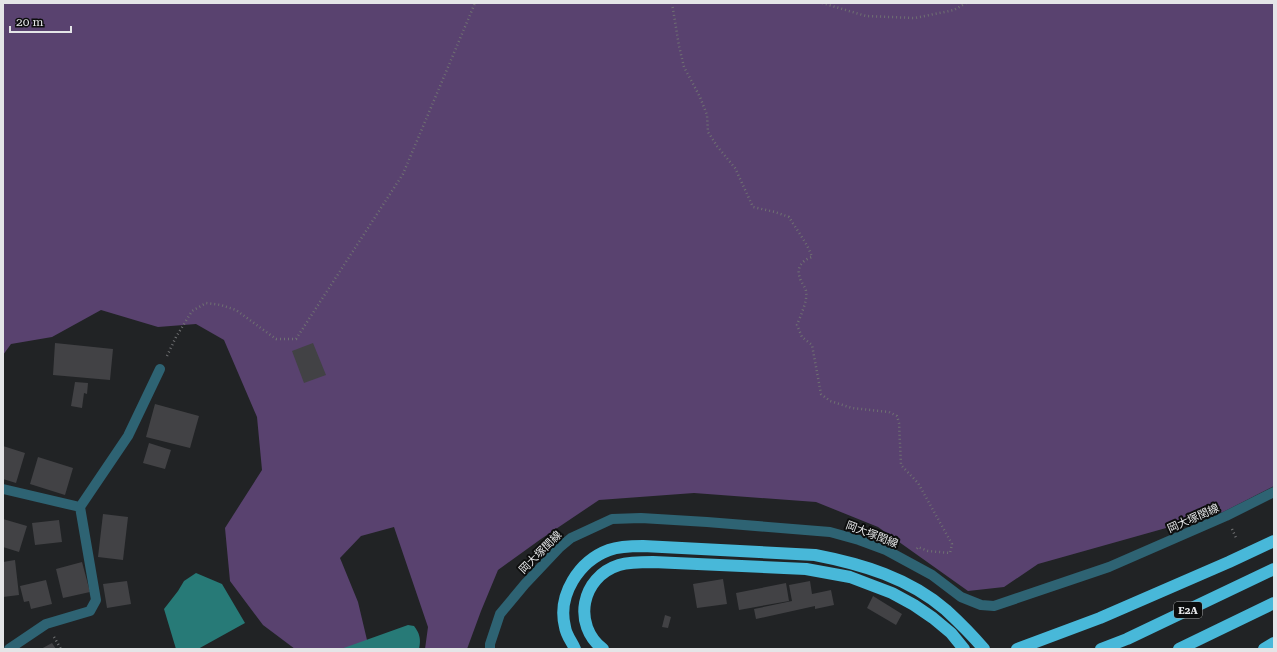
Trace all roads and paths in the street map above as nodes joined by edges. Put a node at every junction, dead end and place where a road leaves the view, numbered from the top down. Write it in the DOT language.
graph roads {
  1 [pos="475,3"];
  2 [pos="672,3"];
  3 [pos="822,3"];
  4 [pos="966,3"];
  5 [pos="160,369"];
  6 [pos="3,489"];
  7 [pos="1274,492"];
  8 [pos="80,507"];
  9 [pos="1274,541"];
  10 [pos="908,562"];
  11 [pos="1274,569"];
  12 [pos="1274,603"];
  13 [pos="1274,643"];
  14 [pos="9,649"];
  15 [pos="490,649"];
  16 [pos="576,649"];
  17 [pos="603,649"];
  18 [pos="964,649"];
  19 [pos="984,649"];
  20 [pos="1017,649"];
  21 [pos="1101,649"];
  22 [pos="1179,649"];
  23 [pos="1264,649"];
  1 -- 5 [label="path"];
  2 -- 10 [label="path"];
  3 -- 4 [label="path"];
  5 -- 8 [label="street"];
  6 -- 8 [label="street"];
  7 -- 10 [label="street, 岡大塚閏線"];
  8 -- 14 [label="street"];
  9 -- 20 [label="highway"];
  10 -- 15 [label="street, 岡大塚閏線"];
  11 -- 21 [label="highway, E2A"];
  12 -- 22 [label="highway"];
  13 -- 23 [label="highway"];
  16 -- 19 [label="highway"];
  17 -- 18 [label="highway"];
}
